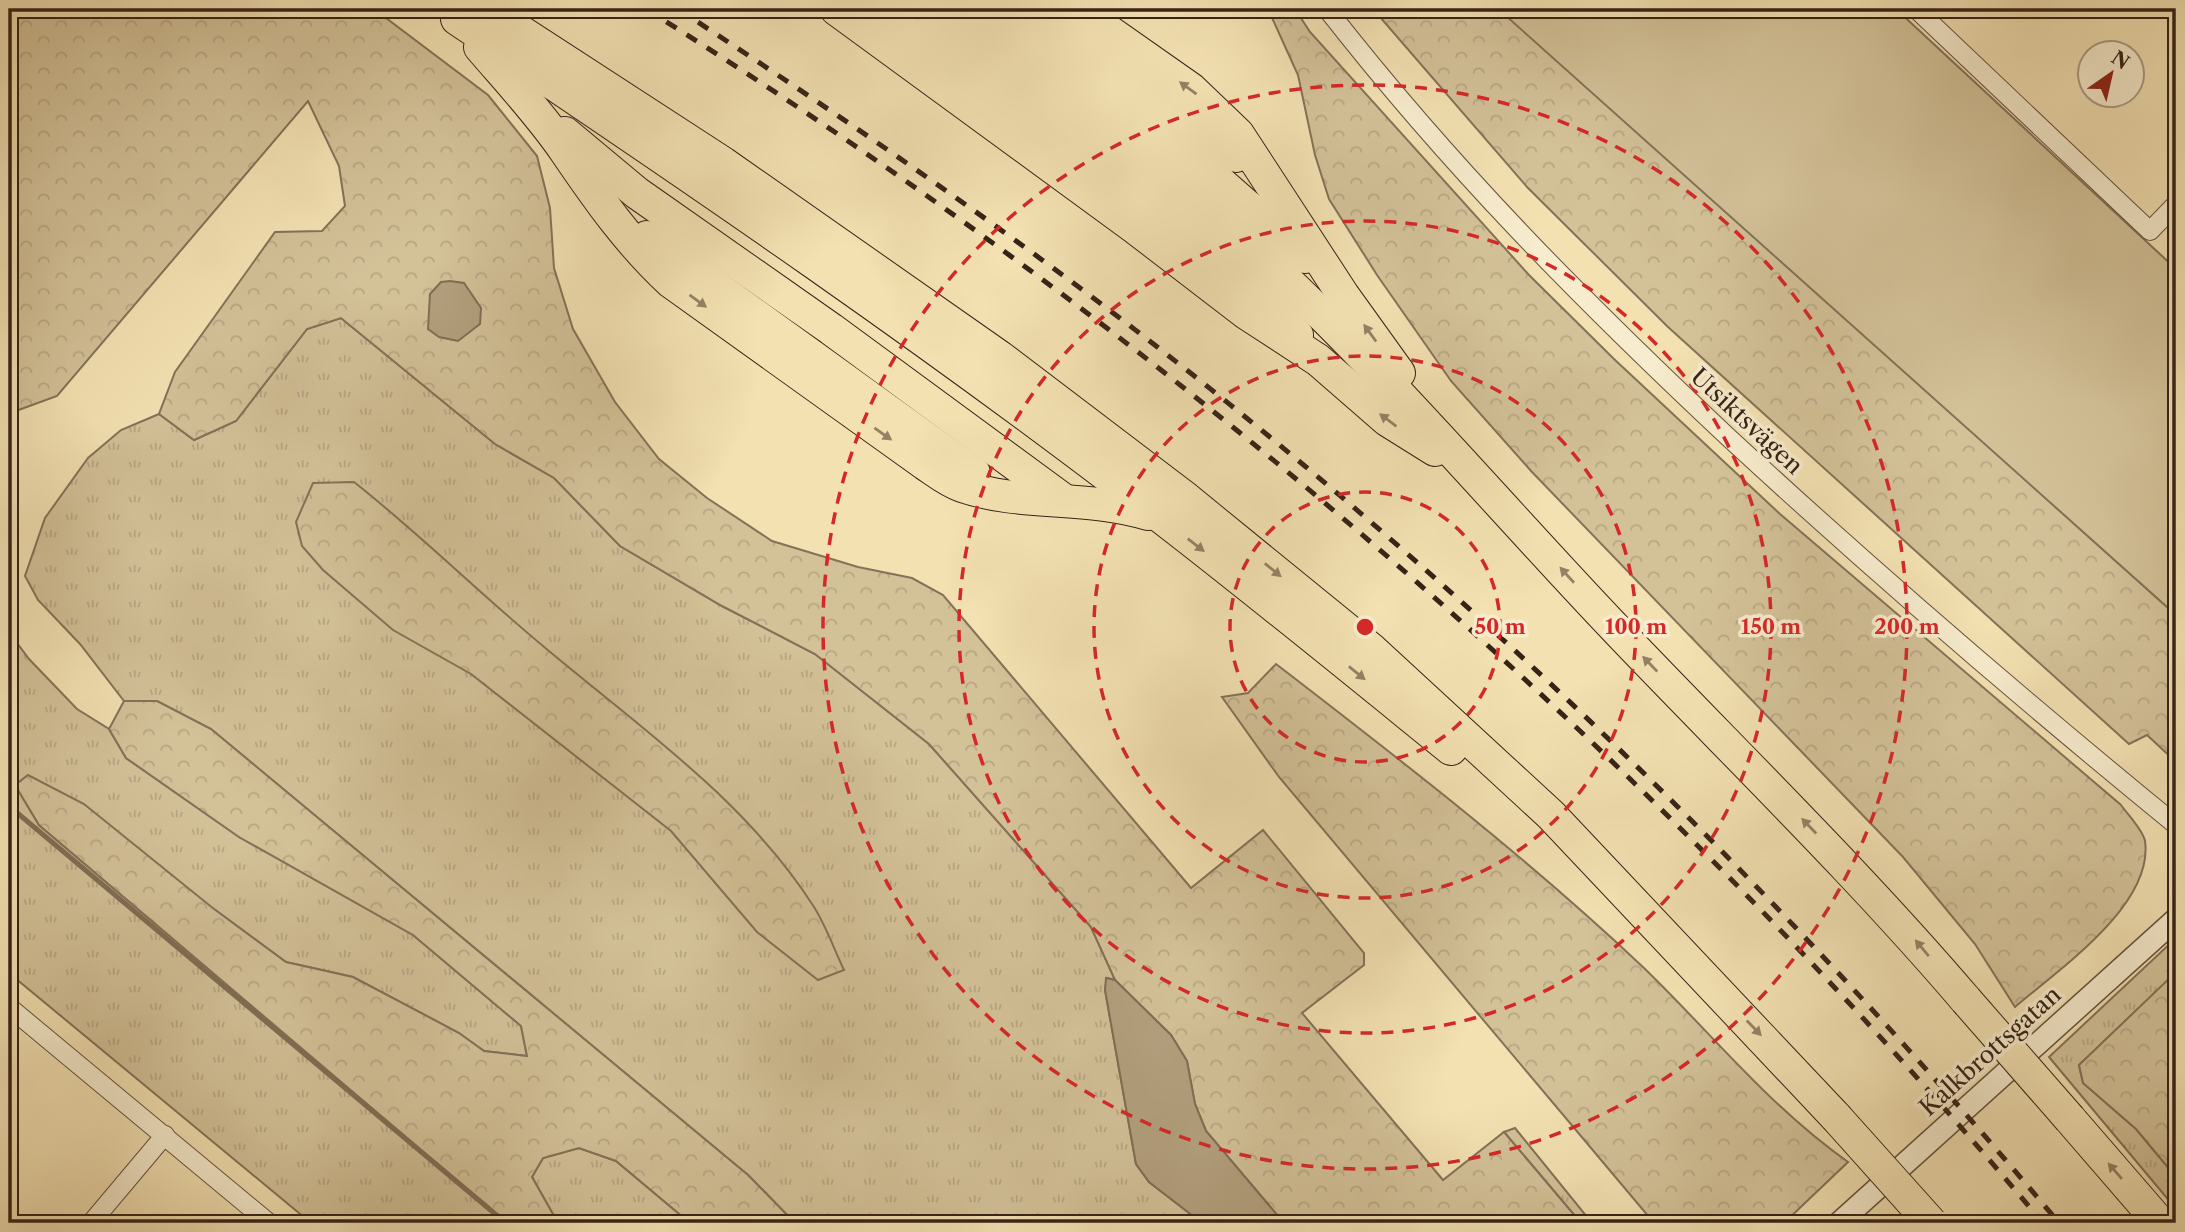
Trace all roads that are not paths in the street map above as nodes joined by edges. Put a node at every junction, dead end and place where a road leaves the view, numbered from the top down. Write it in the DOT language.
graph roads {
  1 [pos="486,9"];
  2 [pos="836,9"];
  3 [pos="849,9"];
  4 [pos="869,9"];
  5 [pos="893,9"];
  6 [pos="929,9"];
  7 [pos="956,9"];
  8 [pos="984,9"];
  9 [pos="1009,9"];
  10 [pos="1036,9"];
  11 [pos="1077,9"];
  12 [pos="1327,9"];
  13 [pos="1916,9"];
  14 [pos="449,14"];
  15 [pos="519,93"];
  16 [pos="565,150"];
  17 [pos="1277,191"];
  18 [pos="2176,204"];
  19 [pos="1311,243"];
  20 [pos="1343,295"];
  21 [pos="1340,335"];
  22 [pos="1318,360"];
  23 [pos="907,375"];
  24 [pos="952,382"];
  25 [pos="1485,485"];
  26 [pos="1015,496"];
  27 [pos="1061,498"];
  28 [pos="1123,506"];
  29 [pos="1174,508"];
  30 [pos="2176,825"];
  31 [pos="2176,919"];
  32 [pos="9,1007"];
  33 [pos="165,1135"];
  34 [pos="91,1223"];
  35 [pos="269,1223"];
  36 [pos="1839,1223"];
  37 [pos="1931,1223"];
  38 [pos="2160,1223"];
  1 -- 29 [label="highway"];
  2 -- 22 [label="highway"];
  3 -- 22 [label="highway"];
  4 -- 22 [label="highway"];
  5 -- 21 [label="highway"];
  6 -- 21 [label="highway"];
  7 -- 21 [label="highway"];
  8 -- 20 [label="highway"];
  9 -- 19 [label="highway"];
  10 -- 17 [label="highway"];
  17 -- 11 [label="highway, one-way"];
  12 -- 30 [label="street, Utsiktsvägen"];
  13 -- 18 [label="street"];
  14 -- 15 [label="highway"];
  14 -- 23 [label="highway"];
  14 -- 24 [label="highway"];
  14 -- 29 [label="highway"];
  15 -- 16 [label="highway"];
  15 -- 23 [label="highway"];
  16 -- 26 [label="highway"];
  16 -- 26 [label="highway, one-way"];
  17 -- 19 [label="highway"];
  19 -- 20 [label="highway"];
  25 -- 20 [label="highway, one-way"];
  21 -- 25 [label="highway"];
  25 -- 22 [label="highway, one-way"];
  23 -- 24 [label="highway"];
  23 -- 27 [label="highway"];
  24 -- 28 [label="highway"];
  38 -- 25 [label="highway, one-way, bridge"];
  26 -- 27 [label="highway"];
  27 -- 28 [label="highway"];
  28 -- 29 [label="highway"];
  29 -- 37 [label="highway, one-way, bridge"];
  31 -- 36 [label="street, Kalkbrottsgatan"];
  32 -- 33 [label="street"];
  33 -- 34 [label="street"];
  33 -- 35 [label="street"];
}
